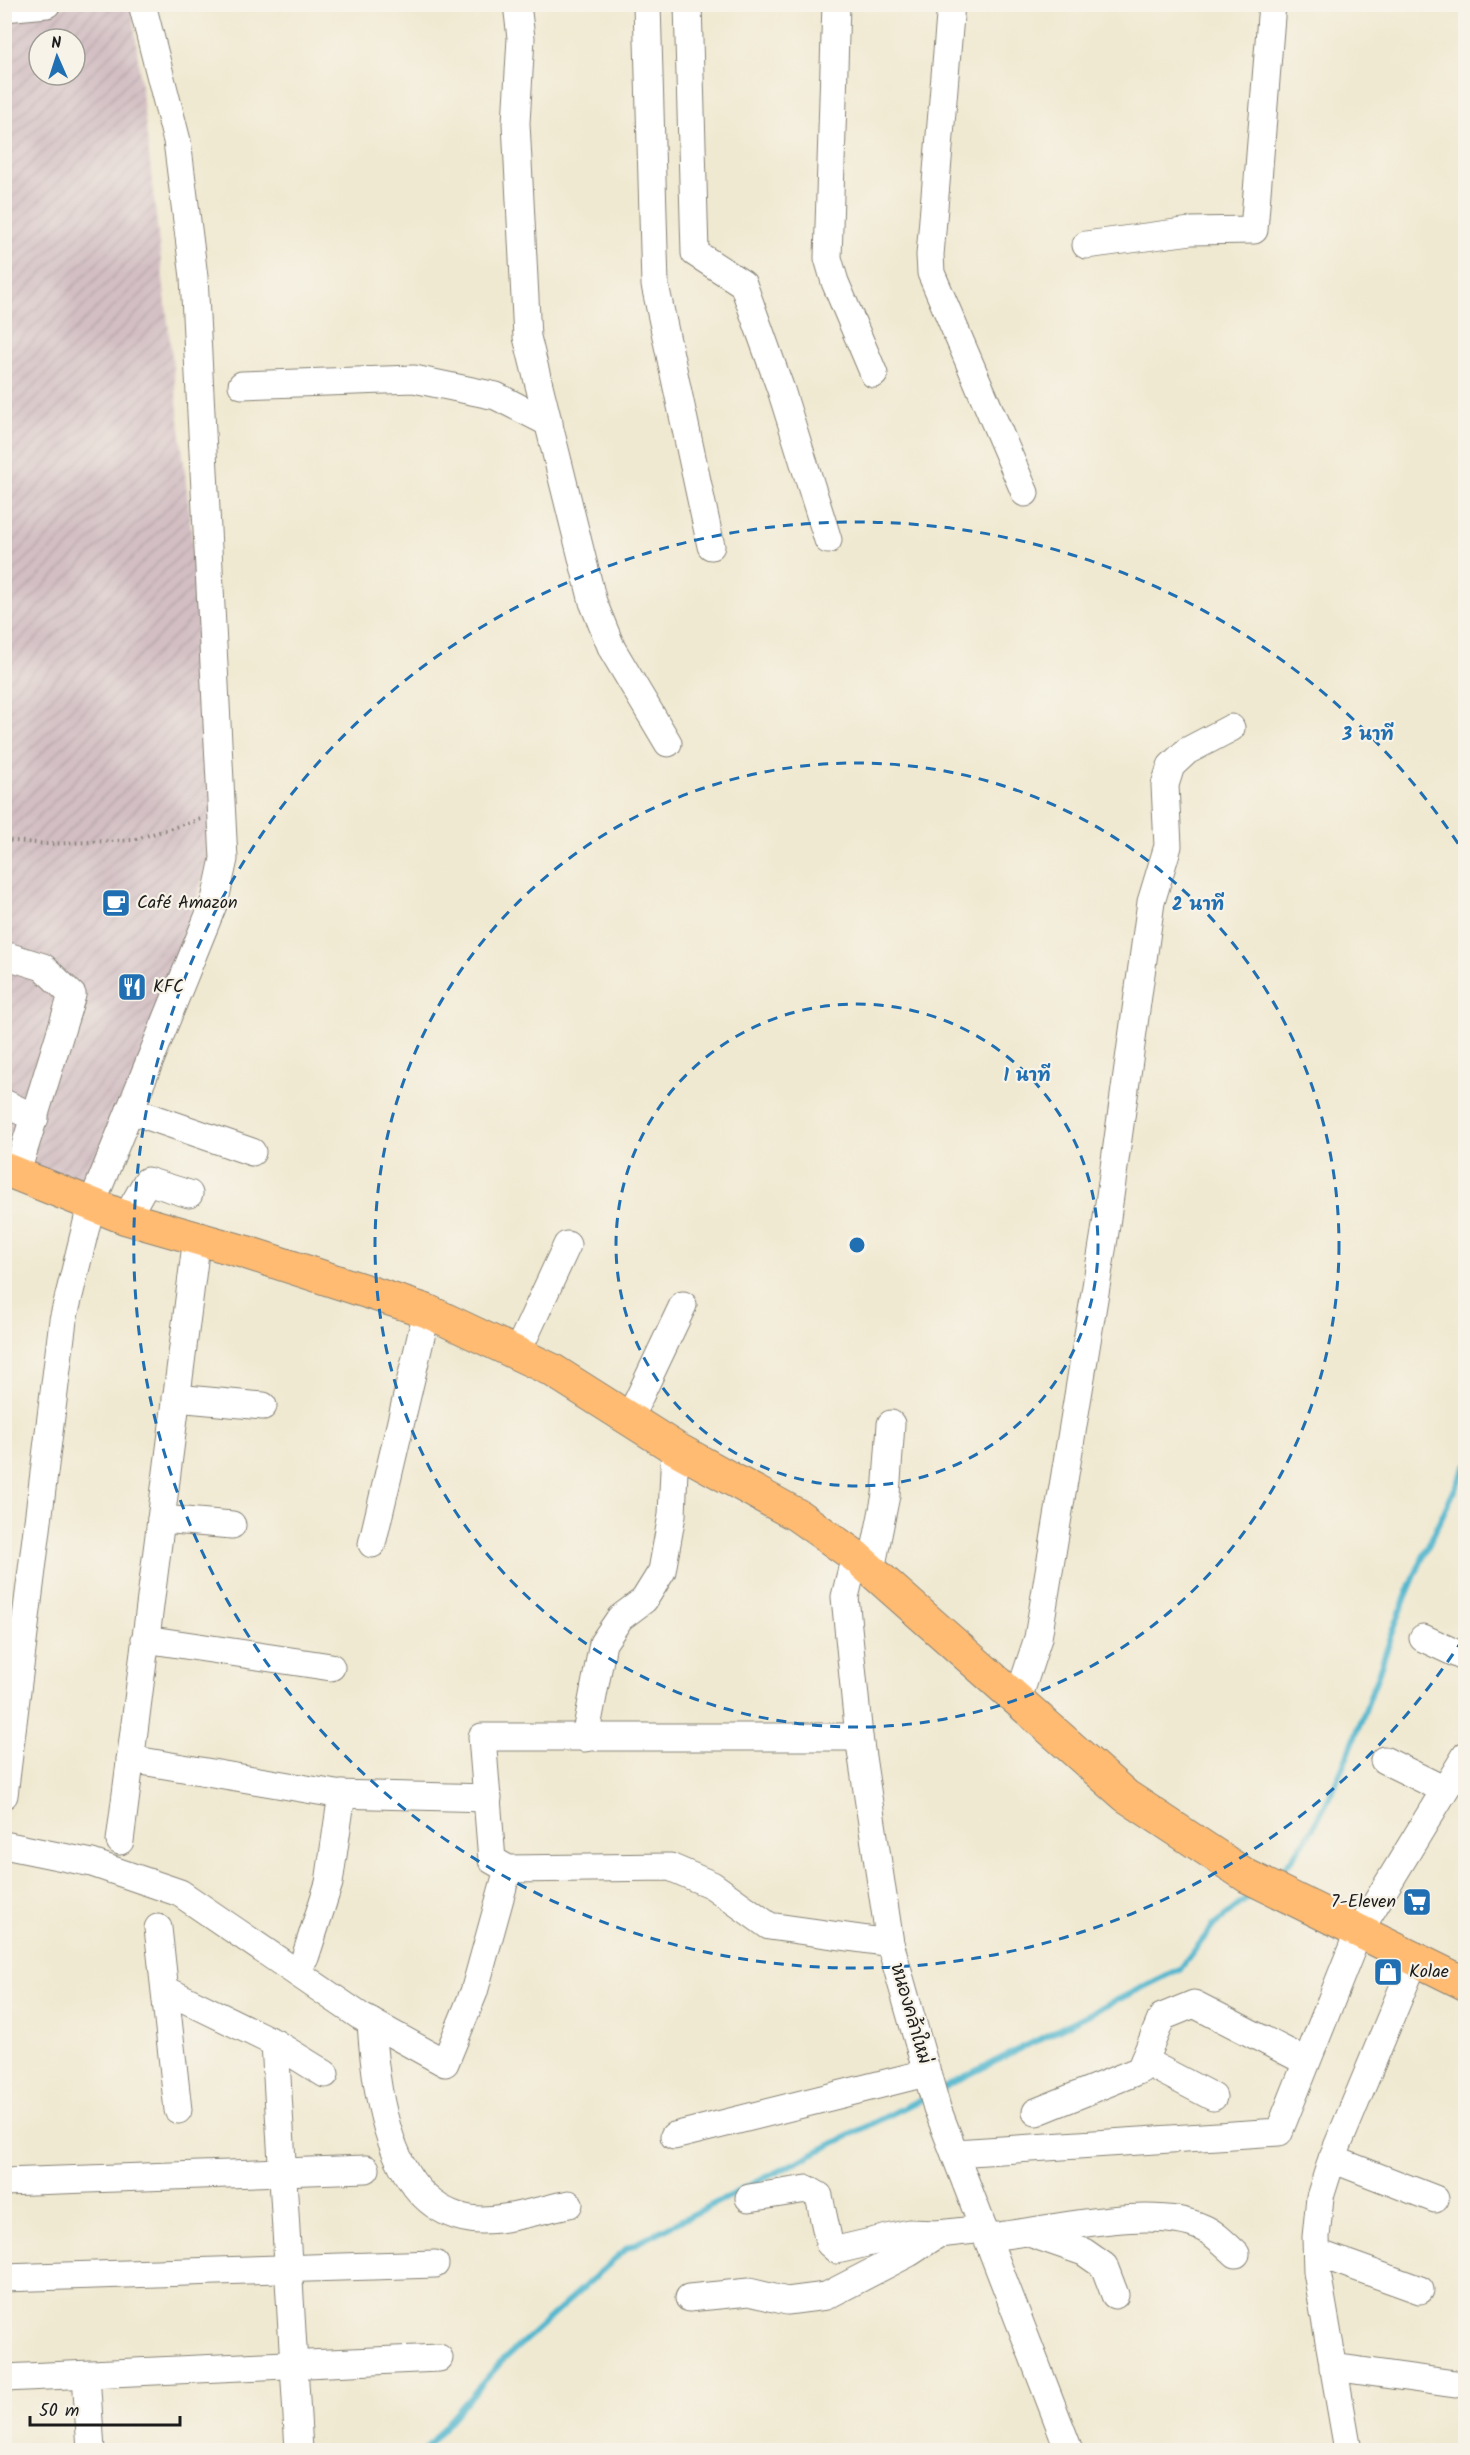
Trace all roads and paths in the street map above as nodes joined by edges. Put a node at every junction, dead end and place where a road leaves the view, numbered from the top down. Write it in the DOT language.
graph roads {
  1 [pos="47,4"];
  2 [pos="142,4"];
  3 [pos="517,4"];
  4 [pos="647,4"];
  5 [pos="688,4"];
  6 [pos="836,4"];
  7 [pos="951,4"];
  8 [pos="1272,4"];
  9 [pos="4,9"];
  10 [pos="1086,245"];
  11 [pos="874,374"];
  12 [pos="242,385"];
  13 [pos="549,423"];
  14 [pos="1025,493"];
  15 [pos="828,540"];
  16 [pos="711,546"];
  17 [pos="1231,728"];
  18 [pos="668,743"];
  19 [pos="224,817"];
  20 [pos="4,840"];
  21 [pos="4,955"];
  22 [pos="4,1103"];
  23 [pos="130,1110"];
  24 [pos="35,1118"];
  25 [pos="252,1152"];
  26 [pos="10,1172"];
  27 [pos="189,1194"];
  28 [pos="91,1206"];
  29 [pos="126,1218"];
  30 [pos="197,1237"];
  31 [pos="567,1245"];
  32 [pos="683,1305"];
  33 [pos="427,1311"];
  34 [pos="517,1353"];
  35 [pos="176,1398"];
  36 [pos="263,1406"];
  37 [pos="629,1419"];
  38 [pos="891,1424"];
  39 [pos="675,1448"];
  40 [pos="161,1519"];
  41 [pos="232,1525"];
  42 [pos="372,1544"];
  43 [pos="863,1563"];
  44 [pos="14,1616"];
  45 [pos="1423,1638"];
  46 [pos="145,1639"];
  47 [pos="1466,1658"];
  48 [pos="331,1667"];
  49 [pos="1018,1699"];
  50 [pos="859,1737"];
  51 [pos="585,1738"];
  52 [pos="1466,1755"];
  53 [pos="130,1760"];
  54 [pos="1384,1760"];
  55 [pos="1443,1789"];
  56 [pos="342,1794"];
  57 [pos="4,1795"];
  58 [pos="488,1798"];
  59 [pos="120,1841"];
  60 [pos="4,1845"];
  61 [pos="508,1869"];
  62 [pos="158,1929"];
  63 [pos="1358,1933"];
  64 [pos="890,1944"];
  65 [pos="305,1958"];
  66 [pos="1414,1959"];
  67 [pos="1466,1984"];
  68 [pos="166,1990"];
  69 [pos="371,2022"];
  70 [pos="275,2043"];
  71 [pos="1144,2061"];
  72 [pos="1305,2061"];
  73 [pos="325,2074"];
  74 [pos="927,2076"];
  75 [pos="1214,2097"];
  76 [pos="178,2110"];
  77 [pos="1036,2112"];
  78 [pos="674,2136"];
  79 [pos="956,2153"];
  80 [pos="1332,2159"];
  81 [pos="366,2169"];
  82 [pos="282,2173"];
  83 [pos="4,2182"];
  84 [pos="750,2198"];
  85 [pos="1435,2199"];
  86 [pos="569,2204"];
  87 [pos="986,2233"];
  88 [pos="938,2234"];
  89 [pos="1031,2234"];
  90 [pos="1317,2253"];
  91 [pos="1236,2254"];
  92 [pos="435,2264"];
  93 [pos="288,2270"];
  94 [pos="4,2278"];
  95 [pos="1420,2290"];
  96 [pos="1115,2295"];
  97 [pos="689,2298"];
  98 [pos="439,2358"];
  99 [pos="294,2366"];
  100 [pos="1333,2367"];
  101 [pos="86,2375"];
  102 [pos="4,2378"];
  103 [pos="1455,2384"];
  104 [pos="91,2451"];
  105 [pos="299,2451"];
  106 [pos="1069,2451"];
  107 [pos="1348,2451"];
  1 -- 9 [label="street"];
  2 -- 19 [label="street"];
  3 -- 13 [label="street"];
  4 -- 16 [label="street"];
  5 -- 15 [label="street"];
  6 -- 11 [label="street"];
  7 -- 14 [label="street"];
  8 -- 10 [label="street"];
  12 -- 13 [label="street"];
  13 -- 18 [label="street"];
  17 -- 49 [label="street"];
  19 -- 20 [label="path"];
  19 -- 23 [label="street"];
  21 -- 24 [label="street"];
  22 -- 24 [label="street"];
  23 -- 25 [label="street"];
  23 -- 28 [label="street"];
  24 -- 26 [label="street"];
  26 -- 28 [label="main road"];
  27 -- 29 [label="street"];
  28 -- 29 [label="main road"];
  28 -- 44 [label="street"];
  29 -- 30 [label="main road"];
  30 -- 33 [label="main road"];
  30 -- 35 [label="street"];
  31 -- 34 [label="street"];
  32 -- 37 [label="street"];
  33 -- 34 [label="main road"];
  33 -- 42 [label="street"];
  34 -- 37 [label="main road"];
  35 -- 36 [label="street"];
  35 -- 40 [label="street"];
  37 -- 39 [label="main road"];
  38 -- 43 [label="street, หนองคล้าใหม่"];
  39 -- 43 [label="main road"];
  39 -- 51 [label="street"];
  40 -- 41 [label="street"];
  40 -- 46 [label="street"];
  43 -- 49 [label="main road"];
  43 -- 50 [label="street, หนองคล้าใหม่"];
  44 -- 57 [label="street"];
  45 -- 47 [label="street"];
  46 -- 48 [label="street"];
  46 -- 53 [label="street"];
  49 -- 63 [label="main road"];
  50 -- 51 [label="street"];
  50 -- 64 [label="street, หนองคล้าใหม่"];
  51 -- 58 [label="street"];
  52 -- 55 [label="street"];
  53 -- 56 [label="street"];
  53 -- 59 [label="street"];
  54 -- 55 [label="street"];
  55 -- 63 [label="street"];
  56 -- 58 [label="street"];
  56 -- 65 [label="street"];
  58 -- 61 [label="street"];
  60 -- 69 [label="street"];
  61 -- 64 [label="street"];
  61 -- 69 [label="street"];
  62 -- 68 [label="street"];
  63 -- 66 [label="main road"];
  63 -- 72 [label="street"];
  64 -- 74 [label="street, หนองคล้าใหม่"];
  66 -- 67 [label="main road"];
  66 -- 80 [label="street"];
  68 -- 70 [label="street"];
  68 -- 76 [label="street"];
  69 -- 86 [label="street"];
  70 -- 73 [label="street"];
  70 -- 82 [label="street"];
  71 -- 72 [label="street"];
  71 -- 75 [label="street"];
  71 -- 77 [label="street"];
  72 -- 79 [label="street"];
  74 -- 78 [label="street"];
  74 -- 79 [label="street, หนองคล้าใหม่"];
  79 -- 87 [label="street, หนองคล้าใหม่"];
  80 -- 85 [label="street"];
  80 -- 90 [label="street"];
  81 -- 82 [label="street"];
  82 -- 83 [label="street"];
  82 -- 93 [label="street"];
  84 -- 88 [label="street"];
  87 -- 88 [label="street"];
  87 -- 89 [label="street"];
  87 -- 106 [label="street, หนองคล้าใหม่"];
  88 -- 97 [label="street"];
  89 -- 91 [label="street"];
  89 -- 96 [label="street"];
  90 -- 95 [label="street"];
  90 -- 100 [label="street"];
  92 -- 93 [label="street"];
  93 -- 94 [label="street"];
  93 -- 99 [label="street"];
  98 -- 99 [label="street"];
  99 -- 101 [label="street"];
  99 -- 105 [label="street"];
  100 -- 103 [label="street"];
  100 -- 107 [label="street"];
  101 -- 102 [label="street"];
  101 -- 104 [label="street"];
}
